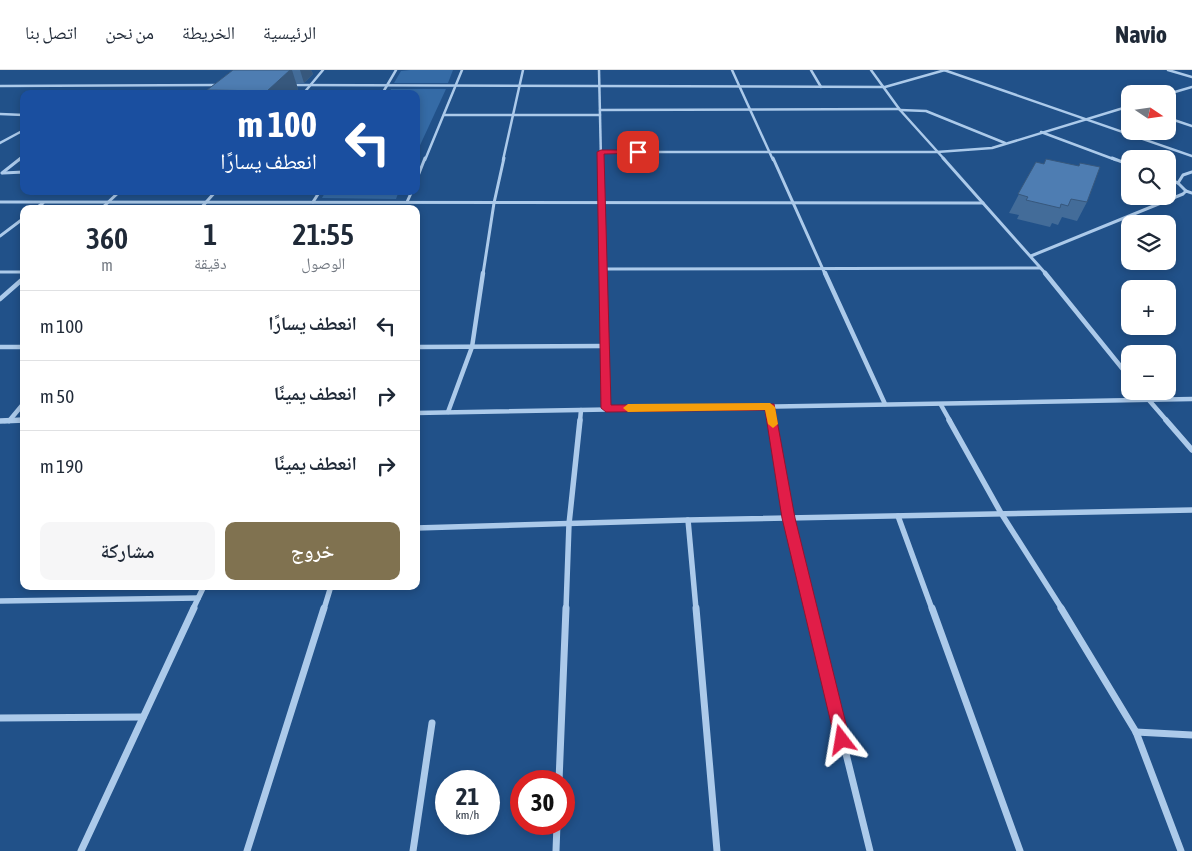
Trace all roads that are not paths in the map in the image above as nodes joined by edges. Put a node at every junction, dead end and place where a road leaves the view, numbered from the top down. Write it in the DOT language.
graph roads {
  1 [pos="324,70"];
  2 [pos="396,70"];
  3 [pos="462,70"];
  4 [pos="523,70"];
  5 [pos="599,70"];
  6 [pos="732,70"];
  7 [pos="811,70"];
  8 [pos="871,70"];
  9 [pos="944,70"];
  10 [pos="1168,70"];
  11 [pos="1192,77"];
  12 [pos="227,85"];
  13 [pos="283,85"];
  14 [pos="311,85"];
  15 [pos="0,86"];
  16 [pos="387,86"];
  17 [pos="456,86"];
  18 [pos="520,86"];
  19 [pos="599,86"];
  20 [pos="740,86"];
  21 [pos="822,87"];
  22 [pos="885,87"];
  23 [pos="1192,87"];
  24 [pos="307,90"];
  25 [pos="384,90"];
  26 [pos="1176,92"];
  27 [pos="750,109"];
  28 [pos="1121,109"];
  29 [pos="600,110"];
  30 [pos="899,110"];
  31 [pos="0,114"];
  32 [pos="20,115"];
  33 [pos="444,115"];
  34 [pos="514,115"];
  35 [pos="600,115"];
  36 [pos="1084,120"];
  37 [pos="1176,121"];
  38 [pos="1192,126"];
  39 [pos="20,132"];
  40 [pos="1041,132"];
  41 [pos="0,143"];
  42 [pos="1006,143"];
  43 [pos="601,152"];
  44 [pos="770,152"];
  45 [pos="937,152"];
  46 [pos="1192,156"];
  47 [pos="20,159"];
  48 [pos="1121,162"];
  49 [pos="1,172"];
  50 [pos="20,172"];
  51 [pos="420,172"];
  52 [pos="1192,172"];
  53 [pos="1178,183"];
  54 [pos="1186,191"];
  55 [pos="1192,193"];
  56 [pos="116,195"];
  57 [pos="213,195"];
  58 [pos="317,195"];
  59 [pos="410,195"];
  60 [pos="0,202"];
  61 [pos="44,202"];
  62 [pos="108,202"];
  63 [pos="207,202"];
  64 [pos="313,202"];
  65 [pos="407,202"];
  66 [pos="494,203"];
  67 [pos="794,203"];
  68 [pos="983,203"];
  69 [pos="602,204"];
  70 [pos="40,205"];
  71 [pos="105,205"];
  72 [pos="204,205"];
  73 [pos="20,221"];
  74 [pos="0,236"];
  75 [pos="1031,256"];
  76 [pos="820,268"];
  77 [pos="1040,268"];
  78 [pos="603,269"];
  79 [pos="0,272"];
  80 [pos="20,272"];
  81 [pos="20,282"];
  82 [pos="0,300"];
  83 [pos="604,346"];
  84 [pos="0,347"];
  85 [pos="20,347"];
  86 [pos="420,347"];
  87 [pos="472,347"];
  88 [pos="1121,367"];
  89 [pos="1176,399"];
  90 [pos="1192,399"];
  91 [pos="1148,400"];
  92 [pos="885,404"];
  93 [pos="941,404"];
  94 [pos="770,407"];
  95 [pos="20,408"];
  96 [pos="606,408"];
  97 [pos="581,410"];
  98 [pos="448,412"];
  99 [pos="420,413"];
  100 [pos="20,420"];
  101 [pos="0,421"];
  102 [pos="8,421"];
  103 [pos="1192,450"];
  104 [pos="1192,510"];
  105 [pos="1001,513"];
  106 [pos="898,516"];
  107 [pos="788,518"];
  108 [pos="688,520"];
  109 [pos="570,524"];
  110 [pos="420,528"];
  111 [pos="202,590"];
  112 [pos="330,590"];
  113 [pos="198,598"];
  114 [pos="0,601"];
  115 [pos="143,716"];
  116 [pos="0,718"];
  117 [pos="432,722"];
  118 [pos="1136,732"];
  119 [pos="1192,735"];
  120 [pos="559,770"];
  121 [pos="557,835"];
  122 [pos="81,851"];
  123 [pos="247,851"];
  124 [pos="412,851"];
  125 [pos="556,851"];
  126 [pos="716,851"];
  127 [pos="870,851"];
  128 [pos="1020,851"];
  129 [pos="1181,851"];
  1 -- 14 [label="street"];
  2 -- 16 [label="street"];
  3 -- 17 [label="street"];
  4 -- 18 [label="street"];
  5 -- 19 [label="street"];
  6 -- 20 [label="street"];
  7 -- 21 [label="street"];
  8 -- 22 [label="street"];
  9 -- 22 [label="street"];
  9 -- 36 [label="street"];
  10 -- 11 [label="street"];
  12 -- 15 [label="street"];
  13 -- 14 [label="street"];
  14 -- 16 [label="street"];
  14 -- 24 [label="street"];
  16 -- 17 [label="street"];
  16 -- 25 [label="street"];
  17 -- 18 [label="street"];
  17 -- 33 [label="street"];
  18 -- 19 [label="street"];
  18 -- 34 [label="street"];
  19 -- 20 [label="street"];
  19 -- 29 [label="street"];
  20 -- 21 [label="street"];
  20 -- 27 [label="street"];
  21 -- 22 [label="street"];
  22 -- 30 [label="street"];
  23 -- 26 [label="street"];
  27 -- 29 [label="street"];
  27 -- 30 [label="street"];
  27 -- 44 [label="street"];
  28 -- 36 [label="street"];
  29 -- 35 [label="street"];
  30 -- 42 [label="street"];
  30 -- 45 [label="street"];
  31 -- 32 [label="street"];
  33 -- 34 [label="street"];
  33 -- 51 [label="street"];
  34 -- 35 [label="street"];
  34 -- 66 [label="street"];
  35 -- 43 [label="street"];
  36 -- 40 [label="street"];
  36 -- 46 [label="street"];
  37 -- 38 [label="street"];
  39 -- 41 [label="street"];
  40 -- 42 [label="street"];
  40 -- 48 [label="street"];
  42 -- 45 [label="street"];
  43 -- 44 [label="street"];
  43 -- 69 [label="street"];
  44 -- 45 [label="street"];
  44 -- 67 [label="street"];
  45 -- 68 [label="street"];
  47 -- 49 [label="street"];
  49 -- 50 [label="street"];
  52 -- 53 [label="street"];
  53 -- 54 [label="street"];
  54 -- 55 [label="street"];
  54 -- 75 [label="street"];
  56 -- 62 [label="street"];
  57 -- 63 [label="street"];
  58 -- 64 [label="street"];
  59 -- 65 [label="street"];
  60 -- 61 [label="street"];
  61 -- 62 [label="street"];
  61 -- 70 [label="street"];
  62 -- 63 [label="street"];
  62 -- 71 [label="street"];
  63 -- 64 [label="street"];
  63 -- 72 [label="street"];
  64 -- 65 [label="street"];
  65 -- 66 [label="street"];
  66 -- 69 [label="street"];
  66 -- 87 [label="street"];
  67 -- 68 [label="street"];
  67 -- 69 [label="street"];
  67 -- 76 [label="street"];
  68 -- 75 [label="street"];
  69 -- 78 [label="street"];
  73 -- 74 [label="street"];
  75 -- 77 [label="street"];
  76 -- 77 [label="street"];
  76 -- 78 [label="street"];
  76 -- 92 [label="street"];
  77 -- 88 [label="street"];
  78 -- 83 [label="street"];
  79 -- 80 [label="street"];
  81 -- 82 [label="street"];
  83 -- 87 [label="street"];
  83 -- 96 [label="street"];
  84 -- 85 [label="street"];
  86 -- 87 [label="street"];
  87 -- 98 [label="street"];
  89 -- 90 [label="street"];
  91 -- 93 [label="street"];
  91 -- 103 [label="street"];
  92 -- 93 [label="street"];
  92 -- 94 [label="street"];
  93 -- 105 [label="street"];
  94 -- 96 [label="street"];
  94 -- 107 [label="street"];
  95 -- 102 [label="street"];
  96 -- 97 [label="street"];
  97 -- 98 [label="street"];
  97 -- 109 [label="street"];
  98 -- 99 [label="street"];
  100 -- 102 [label="street"];
  101 -- 102 [label="street"];
  104 -- 105 [label="street"];
  105 -- 106 [label="street"];
  105 -- 118 [label="street"];
  106 -- 107 [label="street"];
  106 -- 128 [label="street"];
  107 -- 108 [label="street"];
  107 -- 127 [label="street"];
  108 -- 109 [label="street"];
  108 -- 126 [label="street"];
  109 -- 110 [label="street"];
  109 -- 120 [label="street"];
  111 -- 113 [label="street"];
  112 -- 123 [label="street"];
  113 -- 114 [label="street"];
  113 -- 115 [label="street"];
  115 -- 116 [label="street"];
  115 -- 122 [label="street"];
  117 -- 124 [label="street"];
  118 -- 119 [label="street"];
  118 -- 129 [label="street"];
  121 -- 125 [label="street"];
}
